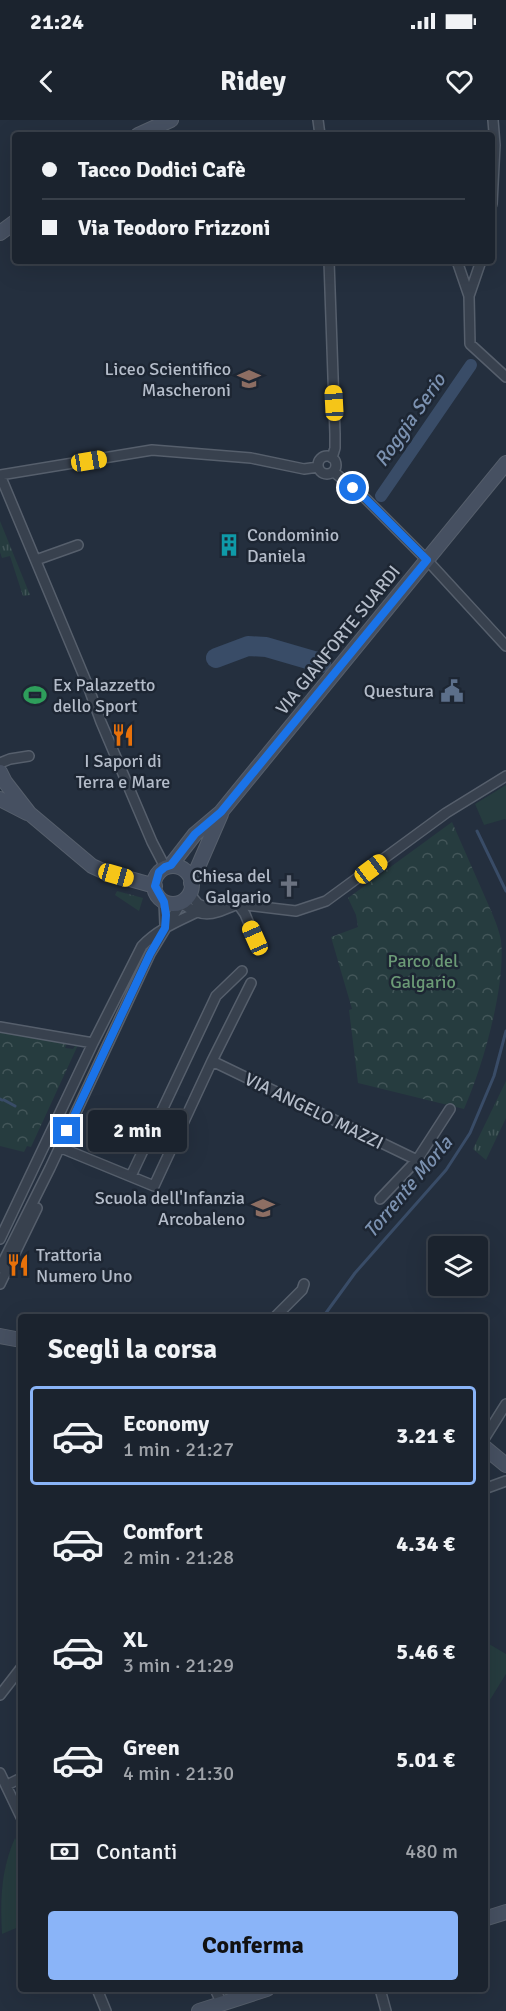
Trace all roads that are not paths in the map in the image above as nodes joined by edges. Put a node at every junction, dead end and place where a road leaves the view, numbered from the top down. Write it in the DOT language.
graph roads {
  1 [pos="171,120"];
  2 [pos="145,132"];
  3 [pos="12,224"];
  4 [pos="0,234"];
  5 [pos="329,264"];
  6 [pos="458,264"];
  7 [pos="480,264"];
  8 [pos="469,296"];
  9 [pos="506,377"];
  10 [pos="332,458"];
  11 [pos="506,464"];
  12 [pos="318,467"];
  13 [pos="334,472"];
  14 [pos="0,475"];
  15 [pos="78,545"];
  16 [pos="36,560"];
  17 [pos="427,560"];
  18 [pos="506,646"];
  19 [pos="29,756"];
  20 [pos="0,764"];
  21 [pos="0,772"];
  22 [pos="506,776"];
  23 [pos="0,799"];
  24 [pos="221,812"];
  25 [pos="29,813"];
  26 [pos="165,868"];
  27 [pos="116,875"];
  28 [pos="155,886"];
  29 [pos="187,893"];
  30 [pos="164,902"];
  31 [pos="238,904"];
  32 [pos="195,913"];
  33 [pos="165,928"];
  34 [pos="257,944"];
  35 [pos="242,970"];
  36 [pos="251,983"];
  37 [pos="0,1027"];
  38 [pos="93,1043"];
  39 [pos="212,1061"];
  40 [pos="450,1109"];
  41 [pos="62,1148"];
  42 [pos="417,1161"];
  43 [pos="131,1176"];
  44 [pos="380,1199"];
  45 [pos="0,1239"];
  46 [pos="0,1268"];
  47 [pos="0,1284"];
  48 [pos="304,1284"];
  49 [pos="278,1314"];
  50 [pos="0,1336"];
  51 [pos="18,1339"];
  52 [pos="506,1404"];
  53 [pos="488,1434"];
  54 [pos="488,1450"];
  55 [pos="506,1465"];
  56 [pos="506,1481"];
  57 [pos="488,1488"];
  58 [pos="18,1672"];
  59 [pos="0,1695"];
  60 [pos="0,1773"];
  61 [pos="18,1780"];
  62 [pos="7,1785"];
  63 [pos="18,1810"];
  64 [pos="506,1912"];
  65 [pos="488,1918"];
  66 [pos="98,1992"];
  67 [pos="216,1992"];
  68 [pos="258,1992"];
  69 [pos="381,1992"];
  70 [pos="222,2004"];
  71 [pos="106,2011"];
  72 [pos="199,2011"];
  73 [pos="386,2011"];
  1 -- 2 [label="street"];
  3 -- 4 [label="street"];
  5 -- 10 [label="street"];
  6 -- 8 [label="street"];
  7 -- 8 [label="street"];
  8 -- 9 [label="street"];
  10 -- 12 [label="street"];
  10 -- 13 [label="street"];
  11 -- 17 [label="street, VIA GIANFORTE SUARDI"];
  12 -- 13 [label="street"];
  12 -- 14 [label="street"];
  13 -- 17 [label="street"];
  14 -- 16 [label="street"];
  15 -- 16 [label="street"];
  16 -- 26 [label="street"];
  17 -- 18 [label="street"];
  17 -- 24 [label="street, VIA GIANFORTE SUARDI"];
  19 -- 20 [label="street"];
  21 -- 25 [label="street"];
  22 -- 31 [label="street"];
  23 -- 25 [label="street"];
  24 -- 26 [label="street, VIA GIANFORTE SUARDI"];
  24 -- 29 [label="street, VIA GIANFORTE SUARDI"];
  25 -- 27 [label="street"];
  26 -- 27 [label="street"];
  26 -- 28 [label="street"];
  26 -- 29 [label="street"];
  27 -- 28 [label="street"];
  28 -- 30 [label="street"];
  29 -- 30 [label="street"];
  29 -- 31 [label="street"];
  29 -- 32 [label="street"];
  29 -- 33 [label="street"];
  30 -- 33 [label="street"];
  31 -- 32 [label="street"];
  31 -- 34 [label="street"];
  32 -- 33 [label="street"];
  33 -- 38 [label="street"];
  33 -- 41 [label="street"];
  35 -- 43 [label="street"];
  36 -- 39 [label="street"];
  37 -- 38 [label="street"];
  38 -- 45 [label="street"];
  39 -- 42 [label="street, VIA ANGELO MAZZI"];
  39 -- 43 [label="street"];
  40 -- 42 [label="street"];
  41 -- 43 [label="street"];
  41 -- 46 [label="street"];
  41 -- 47 [label="street"];
  42 -- 44 [label="street"];
  48 -- 49 [label="street"];
  50 -- 51 [label="street"];
  52 -- 53 [label="street"];
  54 -- 55 [label="street"];
  56 -- 57 [label="street"];
  58 -- 59 [label="street"];
  60 -- 62 [label="street"];
  61 -- 62 [label="street"];
  62 -- 63 [label="street"];
  64 -- 65 [label="street"];
  66 -- 71 [label="street"];
  67 -- 70 [label="street"];
  68 -- 70 [label="street"];
  69 -- 73 [label="street"];
  70 -- 72 [label="street"];
}
